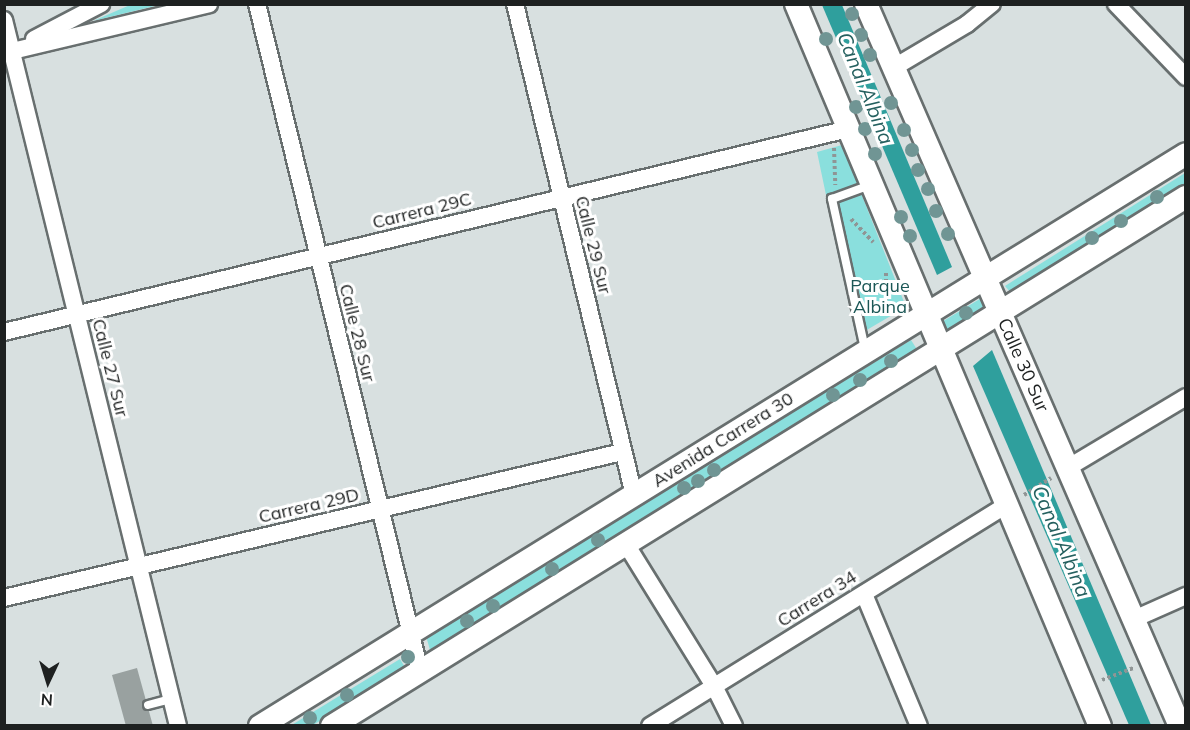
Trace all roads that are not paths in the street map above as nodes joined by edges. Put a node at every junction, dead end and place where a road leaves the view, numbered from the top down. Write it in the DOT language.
graph roads {
  1 [pos="101,4"];
  2 [pos="209,4"];
  3 [pos="257,4"];
  4 [pos="515,4"];
  5 [pos="796,4"];
  6 [pos="866,4"];
  7 [pos="992,4"];
  8 [pos="1116,4"];
  9 [pos="4,20"];
  10 [pos="8,51"];
  11 [pos="893,68"];
  12 [pos="1185,77"];
  13 [pos="840,131"];
  14 [pos="1185,154"];
  15 [pos="871,185"];
  16 [pos="1185,196"];
  17 [pos="561,198"];
  18 [pos="318,256"];
  19 [pos="984,280"];
  20 [pos="77,314"];
  21 [pos="1001,314"];
  22 [pos="925,316"];
  23 [pos="4,332"];
  24 [pos="940,350"];
  25 [pos="866,353"];
  26 [pos="1185,397"];
  27 [pos="622,452"];
  28 [pos="1063,471"];
  29 [pos="634,495"];
  30 [pos="1013,501"];
  31 [pos="380,509"];
  32 [pos="626,544"];
  33 [pos="139,566"];
  34 [pos="864,594"];
  35 [pos="1185,597"];
  36 [pos="4,598"];
  37 [pos="1134,619"];
  38 [pos="411,633"];
  39 [pos="420,671"];
  40 [pos="714,686"];
  41 [pos="171,699"];
  42 [pos="148,705"];
  43 [pos="178,726"];
  44 [pos="260,726"];
  45 [pos="332,726"];
  46 [pos="650,726"];
  47 [pos="734,726"];
  48 [pos="919,726"];
  49 [pos="1100,726"];
  50 [pos="1179,726"];
  1 -- 10 [label="street"];
  2 -- 10 [label="street"];
  3 -- 18 [label="street, Calle 28 Sur"];
  4 -- 17 [label="street, Calle 29 Sur"];
  5 -- 13 [label="main road"];
  6 -- 11 [label="main road, Calle 30 Sur"];
  7 -- 11 [label="street"];
  8 -- 12 [label="street"];
  9 -- 10 [label="street, Calle 27 Sur"];
  10 -- 20 [label="street, Calle 27 Sur"];
  11 -- 19 [label="main road, Calle 30 Sur"];
  13 -- 15 [label="main road"];
  13 -- 17 [label="street, Carrera 29C"];
  14 -- 19 [label="main road, Avenida Carrera 30"];
  15 -- 22 [label="main road"];
  15 -- 25 [label="lane"];
  16 -- 21 [label="main road, Avenida Carrera 30"];
  17 -- 18 [label="street, Carrera 29C"];
  17 -- 27 [label="street, Calle 29 Sur"];
  18 -- 20 [label="street, Carrera 29C"];
  18 -- 31 [label="street, Calle 28 Sur"];
  19 -- 21 [label="main road, Calle 30 Sur"];
  19 -- 22 [label="main road, Avenida Carrera 30"];
  20 -- 23 [label="street, Carrera 29C"];
  20 -- 33 [label="street, Calle 27 Sur"];
  21 -- 24 [label="main road, Avenida Carrera 30"];
  21 -- 28 [label="main road, Calle 30 Sur"];
  22 -- 24 [label="main road"];
  22 -- 25 [label="main road, Avenida Carrera 30"];
  24 -- 30 [label="main road"];
  24 -- 32 [label="main road, Avenida Carrera 30"];
  25 -- 29 [label="main road, Avenida Carrera 30"];
  26 -- 28 [label="street"];
  27 -- 29 [label="street, Calle 29 Sur"];
  27 -- 31 [label="street, Carrera 29D"];
  28 -- 37 [label="main road, Calle 30 Sur"];
  29 -- 38 [label="main road, Avenida Carrera 30"];
  30 -- 34 [label="street, Carrera 34"];
  30 -- 49 [label="main road"];
  31 -- 33 [label="street, Carrera 29D"];
  31 -- 38 [label="street, Calle 28 Sur"];
  32 -- 39 [label="main road, Avenida Carrera 30"];
  32 -- 40 [label="street"];
  33 -- 36 [label="street, Carrera 29D"];
  33 -- 41 [label="street, Calle 27 Sur"];
  34 -- 40 [label="street, Carrera 34"];
  34 -- 48 [label="street"];
  35 -- 37 [label="street"];
  37 -- 50 [label="main road, Calle 30 Sur"];
  38 -- 39 [label="street, Calle 28 Sur"];
  38 -- 44 [label="main road, Avenida Carrera 30"];
  39 -- 45 [label="main road, Avenida Carrera 30"];
  40 -- 46 [label="street, Carrera 34"];
  40 -- 47 [label="street"];
  41 -- 42 [label="lane"];
  41 -- 43 [label="street, Calle 27 Sur"];
}
